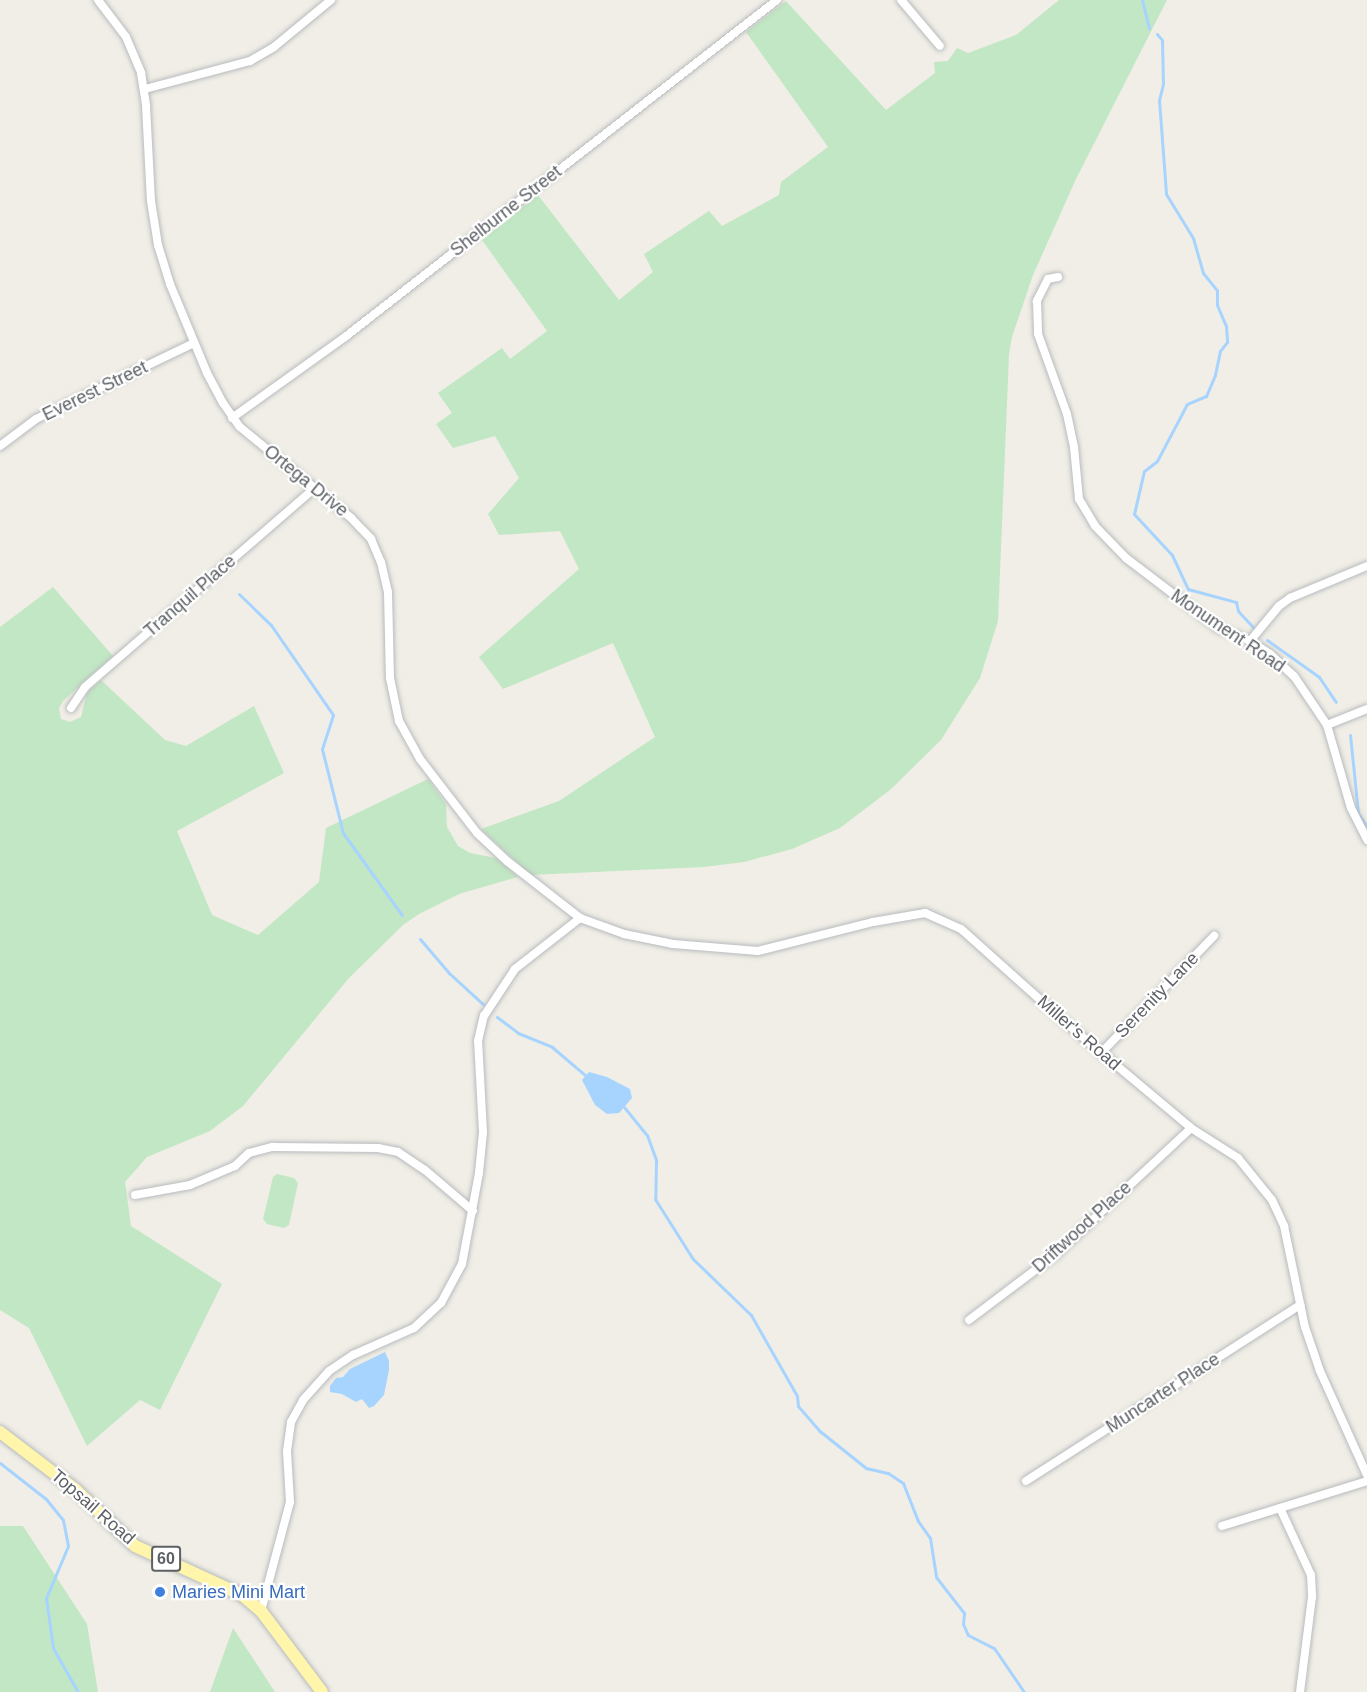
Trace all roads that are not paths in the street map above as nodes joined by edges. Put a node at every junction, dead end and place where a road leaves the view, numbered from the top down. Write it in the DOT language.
graph roads {
  1 [pos="98,0"];
  2 [pos="331,0"];
  3 [pos="777,0"];
  4 [pos="901,0"];
  5 [pos="940,46"];
  6 [pos="145,89"];
  7 [pos="1058,277"];
  8 [pos="194,343"];
  9 [pos="232,418"];
  10 [pos="0,446"];
  11 [pos="315,488"];
  12 [pos="1367,566"];
  13 [pos="1250,641"];
  14 [pos="71,708"];
  15 [pos="1367,709"];
  16 [pos="1327,725"];
  17 [pos="1367,840"];
  18 [pos="580,918"];
  19 [pos="1214,936"];
  20 [pos="1101,1053"];
  21 [pos="1191,1128"];
  22 [pos="135,1195"];
  23 [pos="473,1211"];
  24 [pos="1300,1305"];
  25 [pos="969,1320"];
  26 [pos="0,1432"];
  27 [pos="1367,1475"];
  28 [pos="1367,1480"];
  29 [pos="1026,1481"];
  30 [pos="1280,1508"];
  31 [pos="1222,1526"];
  32 [pos="261,1611"];
  33 [pos="322,1692"];
  34 [pos="1300,1692"];
  1 -- 6 [label="street, Ortega Drive"];
  2 -- 6 [label="street"];
  3 -- 9 [label="street, Shelburne Street"];
  4 -- 5 [label="street"];
  6 -- 8 [label="street, Ortega Drive"];
  7 -- 13 [label="street, Monument Road"];
  8 -- 9 [label="street, Ortega Drive"];
  8 -- 10 [label="street, Everest Street"];
  9 -- 11 [label="street, Ortega Drive"];
  11 -- 14 [label="street, Tranquil Place"];
  11 -- 18 [label="street, Ortega Drive"];
  12 -- 13 [label="street"];
  13 -- 16 [label="street, Monument Road"];
  15 -- 16 [label="street"];
  16 -- 17 [label="street, Monument Road"];
  18 -- 20 [label="street, Miller's Road"];
  18 -- 23 [label="street"];
  19 -- 20 [label="street, Serenity Lane"];
  20 -- 21 [label="street, Miller's Road"];
  21 -- 24 [label="street, Miller's Road"];
  21 -- 25 [label="street, Driftwood Place"];
  22 -- 23 [label="street"];
  23 -- 32 [label="street"];
  24 -- 27 [label="street, Miller's Road"];
  24 -- 29 [label="street, Muncarter Place"];
  26 -- 32 [label="main road, Topsail Road / 60"];
  28 -- 30 [label="street"];
  30 -- 31 [label="street"];
  30 -- 34 [label="street"];
  32 -- 33 [label="main road, Topsail Road / 60"];
}
